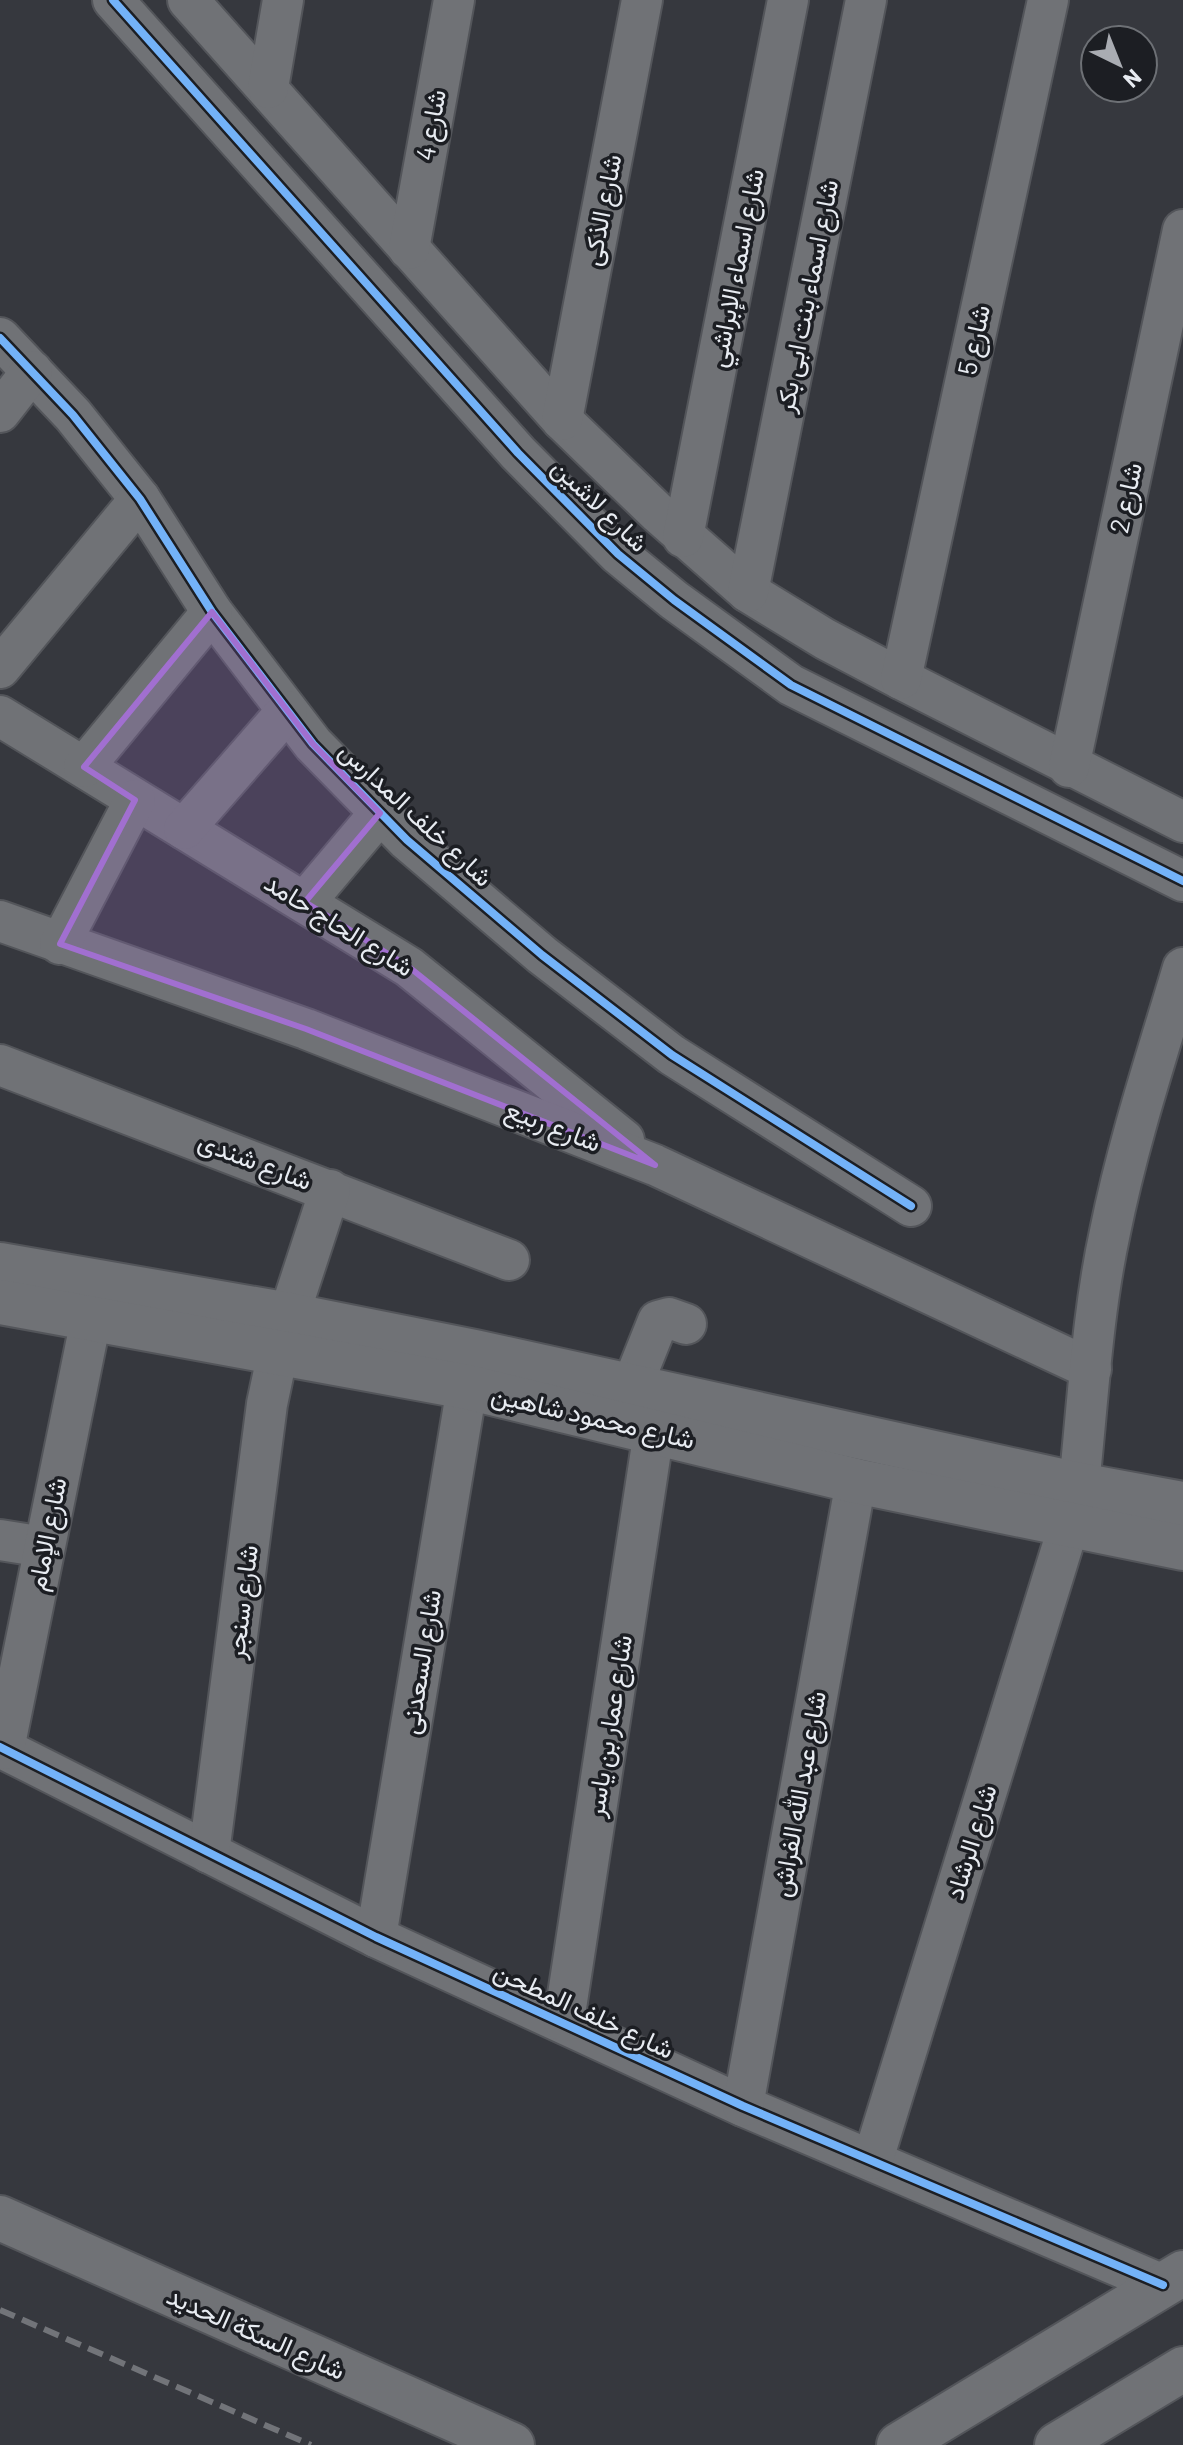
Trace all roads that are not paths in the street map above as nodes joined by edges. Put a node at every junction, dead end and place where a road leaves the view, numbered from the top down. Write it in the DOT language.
graph roads {
  1 [pos="113,0"];
  2 [pos="188,0"];
  3 [pos="283,0"];
  4 [pos="454,0"];
  5 [pos="642,0"];
  6 [pos="788,0"];
  7 [pos="866,0"];
  8 [pos="1048,0"];
  9 [pos="268,88"];
  10 [pos="1183,230"];
  11 [pos="409,249"];
  12 [pos="0,338"];
  13 [pos="32,371"];
  14 [pos="0,412"];
  15 [pos="562,420"];
  16 [pos="140,499"];
  17 [pos="670,525"];
  18 [pos="618,554"];
  19 [pos="748,592"];
  20 [pos="212,612"];
  21 [pos="0,668"];
  22 [pos="901,679"];
  23 [pos="287,711"];
  24 [pos="0,716"];
  25 [pos="84,767"];
  26 [pos="1069,767"];
  27 [pos="135,800"];
  28 [pos="380,813"];
  29 [pos="1183,822"];
  30 [pos="184,829"];
  31 [pos="1183,881"];
  32 [pos="305,902"];
  33 [pos="0,921"];
  34 [pos="60,944"];
  35 [pos="1183,968"];
  36 [pos="0,1065"];
  37 [pos="655,1165"];
  38 [pos="330,1190"];
  39 [pos="911,1206"];
  40 [pos="509,1260"];
  41 [pos="0,1265"];
  42 [pos="0,1302"];
  43 [pos="91,1319"];
  44 [pos="686,1324"];
  45 [pos="284,1333"];
  46 [pos="1091,1369"];
  47 [pos="632,1386"];
  48 [pos="467,1387"];
  49 [pos="654,1431"];
  50 [pos="856,1481"];
  51 [pos="1183,1504"];
  52 [pos="1074,1505"];
  53 [pos="0,1540"];
  54 [pos="44,1547"];
  55 [pos="1183,1548"];
  56 [pos="2,1748"];
  57 [pos="209,1853"];
  58 [pos="376,1937"];
  59 [pos="564,2021"];
  60 [pos="743,2106"];
  61 [pos="873,2159"];
  62 [pos="0,2218"];
  63 [pos="1173,2279"];
  64 [pos="1183,2369"];
  65 [pos="512,2445"];
  66 [pos="899,2445"];
  67 [pos="1057,2445"];
  1 -- 18 [label="street, شارع لاشين"];
  2 -- 9 [label="street, شارع لاشين"];
  3 -- 9 [label="street"];
  4 -- 11 [label="street, شارع 4"];
  5 -- 15 [label="street, شارع الذكى"];
  6 -- 17 [label="street, شارع اسماء الإبراشي"];
  7 -- 19 [label="street, شارع اسماء بنت ابى بكر"];
  8 -- 22 [label="street, شارع 5"];
  9 -- 11 [label="street, شارع لاشين"];
  10 -- 26 [label="street, شارع 2"];
  11 -- 15 [label="street, شارع لاشين"];
  12 -- 13 [label="street, شارع خلف المدارس"];
  13 -- 14 [label="street"];
  13 -- 16 [label="street, شارع خلف المدارس"];
  15 -- 17 [label="street, شارع لاشين"];
  16 -- 20 [label="street, شارع خلف المدارس"];
  16 -- 21 [label="street"];
  17 -- 18 [label="street"];
  17 -- 19 [label="street, شارع لاشين"];
  18 -- 31 [label="street, شارع لاشين"];
  19 -- 22 [label="street, شارع لاشين"];
  20 -- 23 [label="street, شارع خلف المدارس"];
  20 -- 25 [label="street"];
  22 -- 26 [label="street, شارع لاشين"];
  23 -- 28 [label="street, شارع خلف المدارس"];
  23 -- 30 [label="street"];
  24 -- 25 [label="street, شارع الحاج حامد"];
  25 -- 27 [label="street, شارع الحاج حامد"];
  26 -- 29 [label="street, شارع لاشين"];
  27 -- 30 [label="street, شارع الحاج حامد"];
  27 -- 34 [label="street"];
  28 -- 32 [label="street"];
  28 -- 39 [label="street, شارع خلف المدارس"];
  30 -- 32 [label="street, شارع الحاج حامد"];
  32 -- 37 [label="street, شارع الحاج حامد"];
  33 -- 34 [label="street, شارع ربيع"];
  34 -- 37 [label="street, شارع ربيع"];
  35 -- 46 [label="street, شارع الرشاد"];
  36 -- 38 [label="street, شارع شندى"];
  37 -- 46 [label="street, شارع ربيع"];
  38 -- 40 [label="street, شارع شندى"];
  38 -- 45 [label="street, شارع سنجر"];
  41 -- 45 [label="main road, شارع محمود شاهين"];
  42 -- 43 [label="main road, شارع محمود شاهين"];
  43 -- 45 [label="main road, شارع محمود شاهين"];
  43 -- 54 [label="street, شارع الإمام"];
  44 -- 47 [label="street"];
  45 -- 47 [label="main road, شارع محمود شاهين"];
  45 -- 48 [label="main road, شارع محمود شاهين"];
  45 -- 57 [label="street, شارع سنجر"];
  46 -- 52 [label="street, شارع الرشاد"];
  47 -- 52 [label="main road, شارع محمود شاهين"];
  48 -- 49 [label="main road, شارع محمود شاهين"];
  48 -- 58 [label="street, شارع السعدنى"];
  49 -- 50 [label="main road, شارع محمود شاهين"];
  49 -- 59 [label="street, شارع عمار بن ياسر"];
  50 -- 52 [label="main road, شارع محمود شاهين"];
  50 -- 60 [label="street, شارع عبد الله الفراش"];
  51 -- 52 [label="main road, شارع محمود شاهين"];
  52 -- 55 [label="main road, شارع محمود شاهين"];
  52 -- 61 [label="street, شارع الرشاد"];
  53 -- 54 [label="street"];
  54 -- 56 [label="street, شارع الإمام"];
  56 -- 57 [label="street, شارع خلف المطحن"];
  57 -- 58 [label="street, شارع خلف المطحن"];
  58 -- 59 [label="street, شارع خلف المطحن"];
  59 -- 60 [label="street, شارع خلف المطحن"];
  60 -- 61 [label="street, شارع خلف المطحن"];
  61 -- 63 [label="street, شارع خلف المطحن"];
  62 -- 65 [label="main road, شارع السكة الحديد"];
  63 -- 66 [label="main road"];
  64 -- 67 [label="main road"];
}
